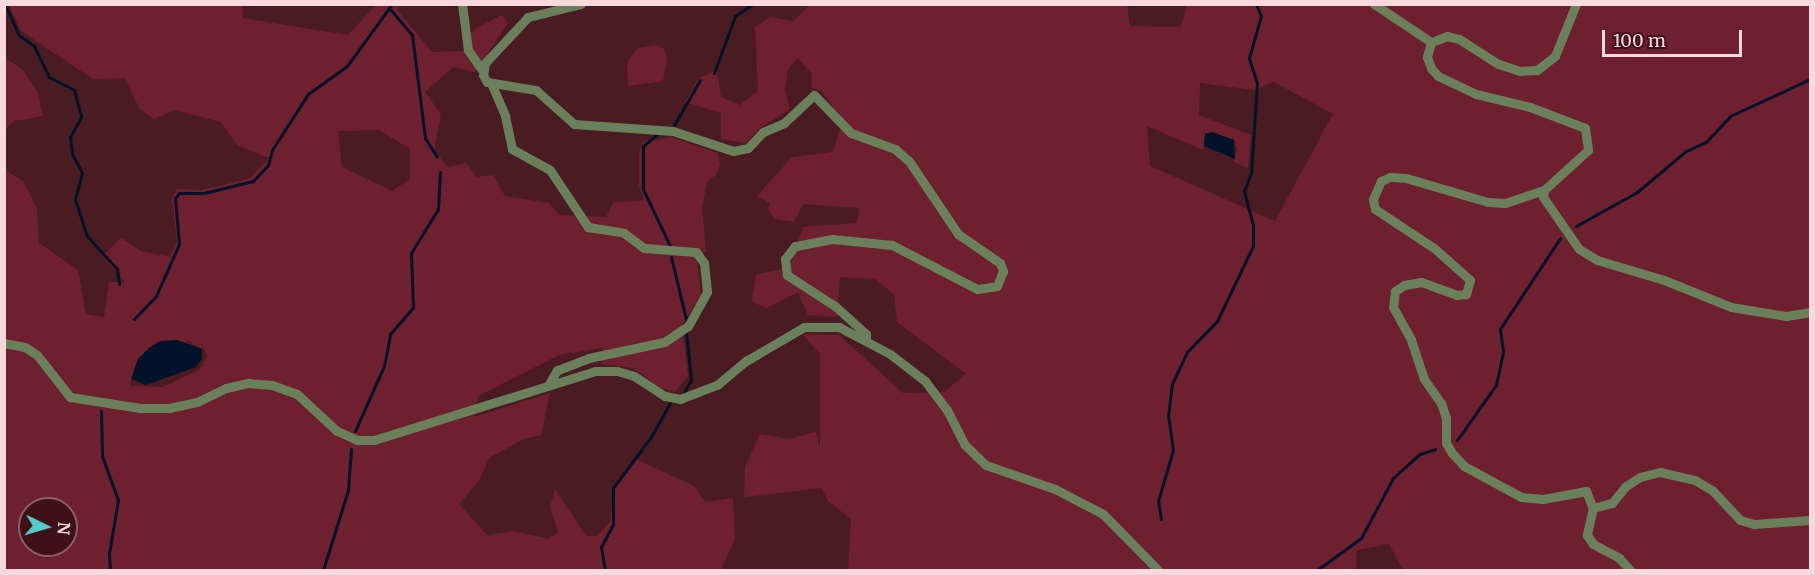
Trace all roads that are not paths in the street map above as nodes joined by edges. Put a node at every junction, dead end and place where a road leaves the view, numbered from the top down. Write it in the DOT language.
graph roads {
  1 [pos="462,4"];
  2 [pos="581,4"];
  3 [pos="1374,4"];
  4 [pos="1576,4"];
  5 [pos="1431,42"];
  6 [pos="482,70"];
  7 [pos="492,85"];
  8 [pos="1544,190"];
  9 [pos="1810,312"];
  10 [pos="866,340"];
  11 [pos="4,343"];
  12 [pos="549,384"];
  13 [pos="1593,508"];
  14 [pos="1810,520"];
  15 [pos="1158,570"];
  16 [pos="1630,570"];
  1 -- 6 [label="street"];
  2 -- 6 [label="street"];
  3 -- 5 [label="street"];
  4 -- 5 [label="street"];
  5 -- 8 [label="street"];
  6 -- 7 [label="street"];
  7 -- 10 [label="street"];
  7 -- 12 [label="street"];
  8 -- 9 [label="street"];
  8 -- 13 [label="street"];
  10 -- 12 [label="street"];
  10 -- 15 [label="street"];
  11 -- 12 [label="street"];
  13 -- 14 [label="street"];
  13 -- 16 [label="street"];
}
